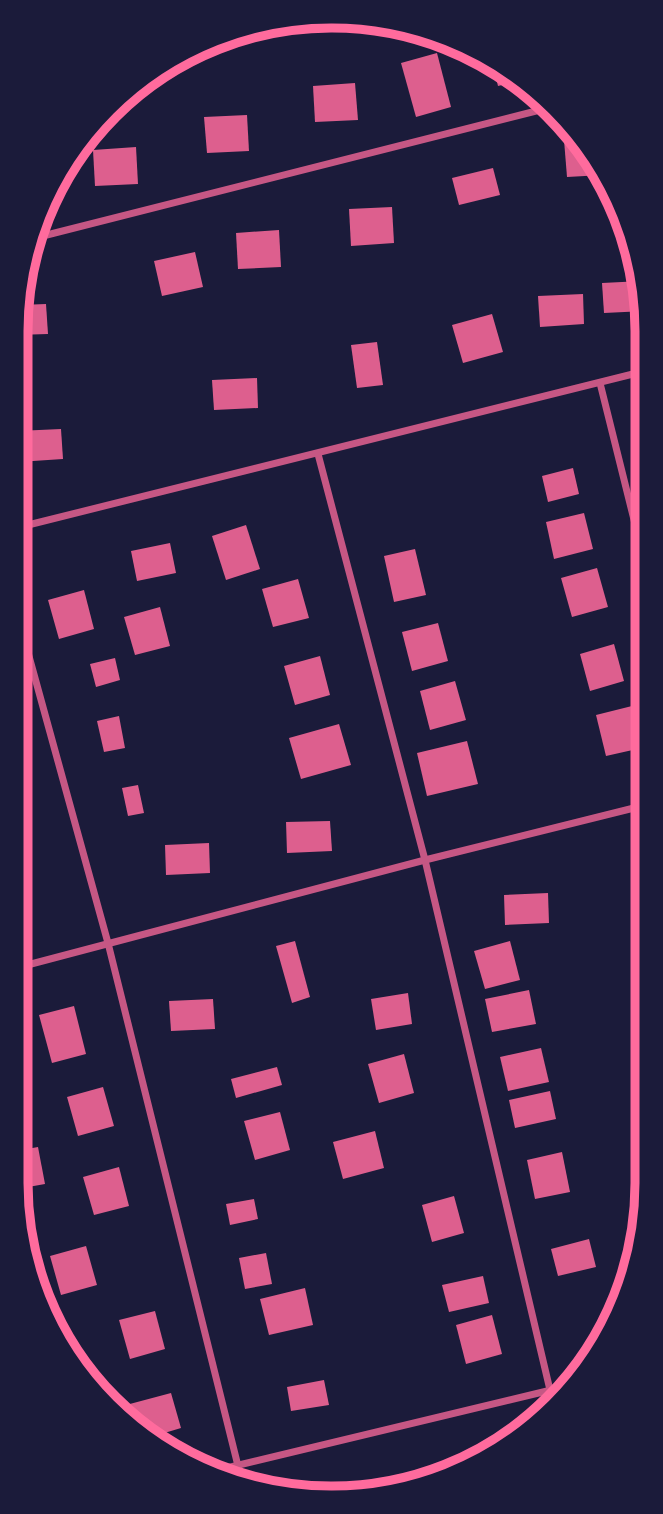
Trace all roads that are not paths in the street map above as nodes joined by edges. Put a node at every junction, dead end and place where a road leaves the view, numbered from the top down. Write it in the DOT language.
graph roads {
  1 [pos="539,110"];
  2 [pos="43,236"];
  3 [pos="635,374"];
  4 [pos="600,383"];
  5 [pos="318,454"];
  6 [pos="635,524"];
  7 [pos="28,525"];
  8 [pos="28,653"];
  9 [pos="635,808"];
  10 [pos="425,860"];
  11 [pos="108,943"];
  12 [pos="28,965"];
  13 [pos="554,1389"];
  14 [pos="550,1390"];
  15 [pos="238,1465"];
  16 [pos="228,1468"];
  17 [pos="240,1472"];
  1 -- 2 [label="street"];
  3 -- 4 [label="street"];
  4 -- 5 [label="street"];
  4 -- 6 [label="street"];
  5 -- 7 [label="street"];
  5 -- 10 [label="street"];
  8 -- 11 [label="street"];
  9 -- 10 [label="street"];
  10 -- 11 [label="street"];
  10 -- 14 [label="street"];
  11 -- 12 [label="street"];
  11 -- 15 [label="street"];
  13 -- 14 [label="street"];
  14 -- 15 [label="street"];
  15 -- 16 [label="street"];
  15 -- 17 [label="street"];
}
